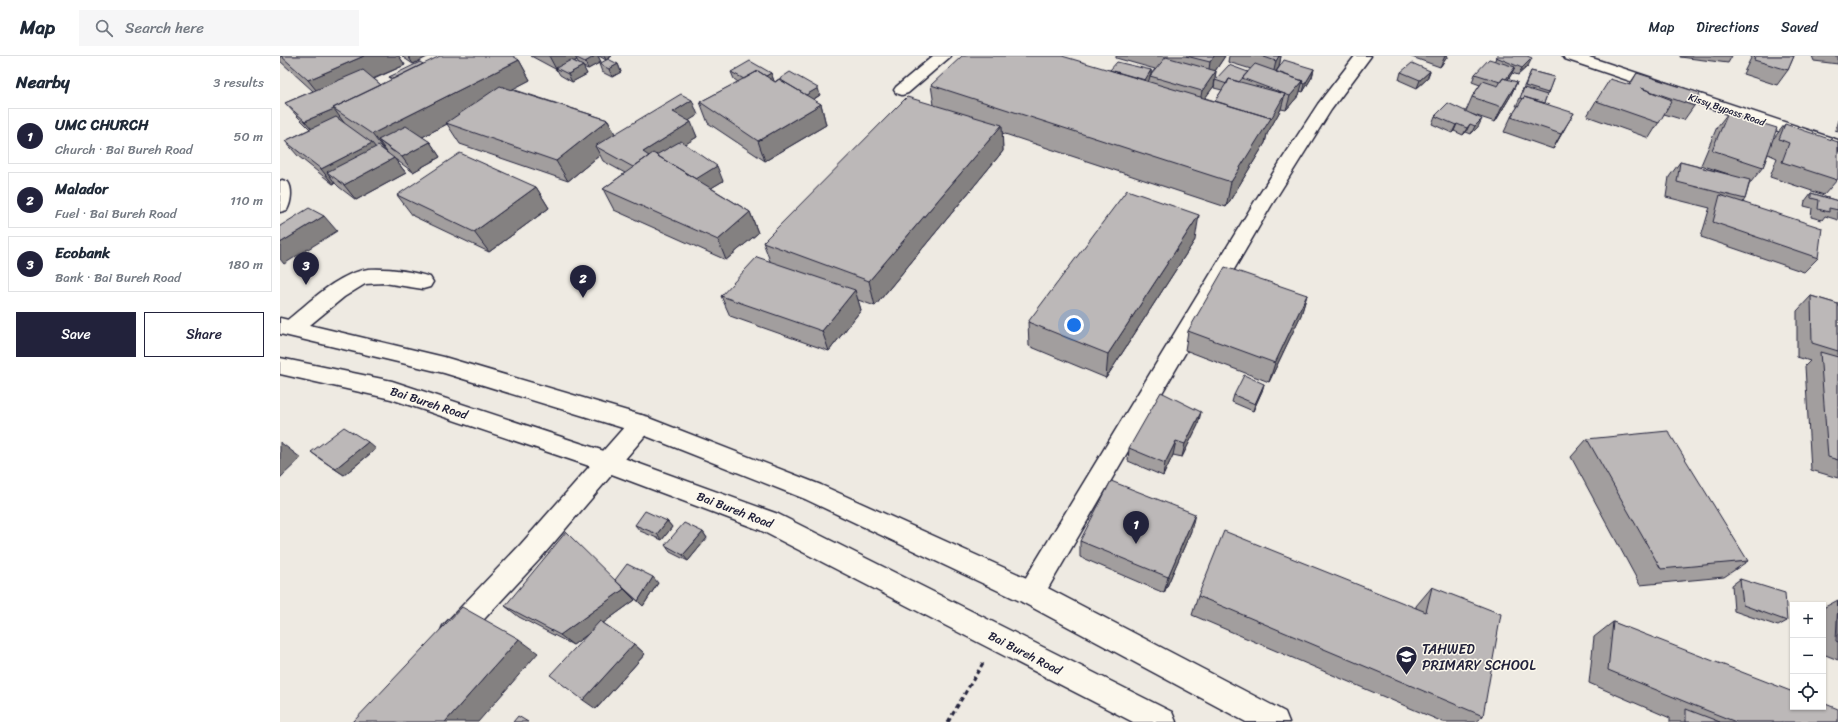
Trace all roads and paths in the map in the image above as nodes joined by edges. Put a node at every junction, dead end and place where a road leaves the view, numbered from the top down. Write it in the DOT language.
graph roads {
  1 [pos="942,56"];
  2 [pos="1362,56"];
  3 [pos="1571,56"];
  4 [pos="902,90"];
  5 [pos="1838,146"];
  6 [pos="282,186"];
  7 [pos="280,206"];
  8 [pos="423,282"];
  9 [pos="286,327"];
  10 [pos="280,366"];
  11 [pos="642,424"];
  12 [pos="607,462"];
  13 [pos="1031,594"];
  14 [pos="997,638"];
  15 [pos="434,654"];
  16 [pos="1160,721"];
  17 [pos="948,722"];
  18 [pos="1275,722"];
  1 -- 4 [label="main road"];
  2 -- 13 [label="main road"];
  3 -- 5 [label="main road, Kissy Bypass Road"];
  6 -- 7 [label="main road"];
  8 -- 9 [label="main road"];
  9 -- 11 [label="main road"];
  10 -- 12 [label="main road, Bai Bureh Road"];
  11 -- 12 [label="main road"];
  11 -- 13 [label="main road"];
  12 -- 14 [label="main road, Bai Bureh Road"];
  12 -- 15 [label="main road"];
  13 -- 18 [label="main road"];
  14 -- 16 [label="main road, Bai Bureh Road"];
  14 -- 17 [label="path"];
}
